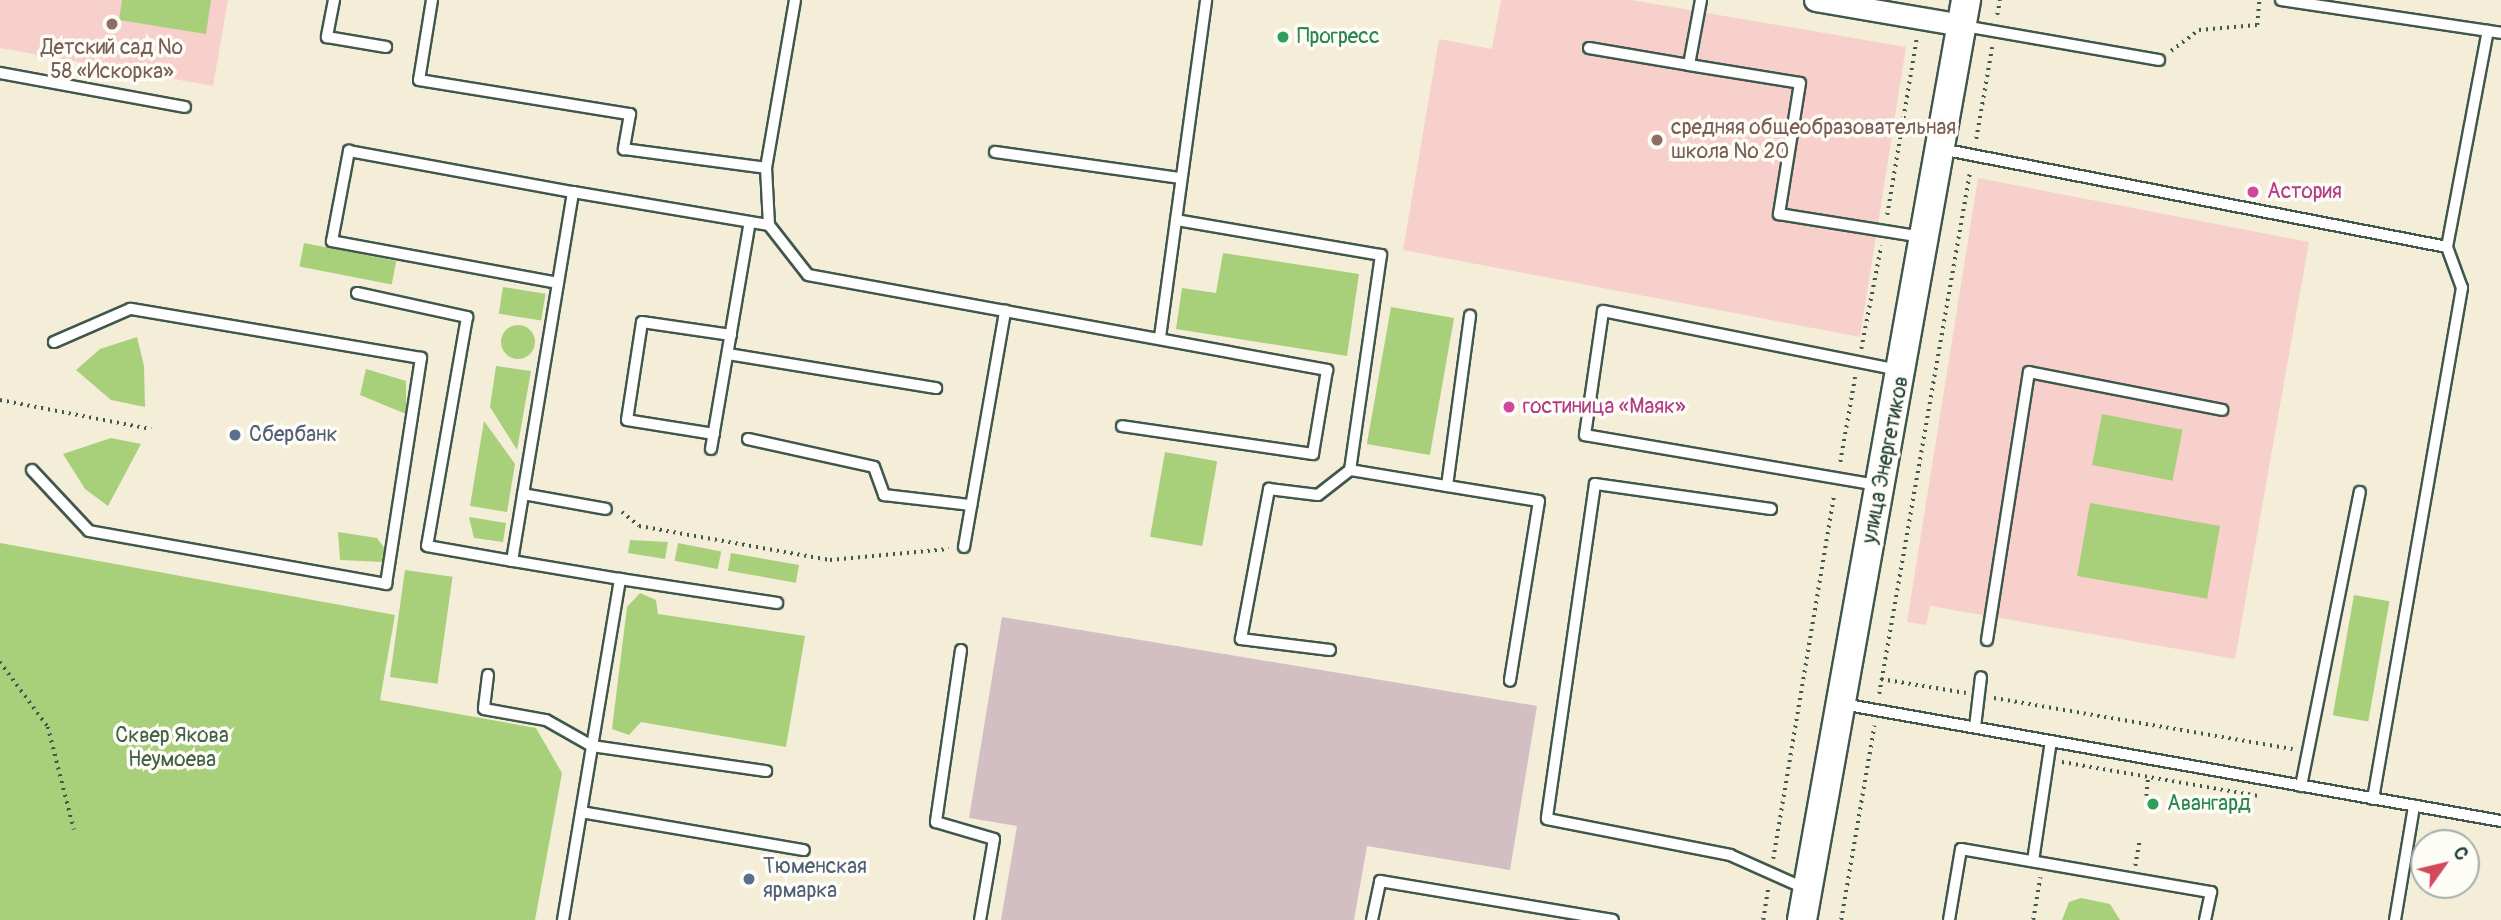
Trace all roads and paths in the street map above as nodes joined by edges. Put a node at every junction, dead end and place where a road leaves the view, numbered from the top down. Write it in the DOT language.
graph roads {
  1 [pos="334,0"];
  2 [pos="432,0"];
  3 [pos="795,0"];
  4 [pos="1206,0"];
  5 [pos="1701,0"];
  6 [pos="1815,0"];
  7 [pos="2000,0"];
  8 [pos="2259,0"];
  9 [pos="2281,0"];
  10 [pos="1963,13"];
  11 [pos="1920,18"];
  12 [pos="1995,30"];
  13 [pos="2488,31"];
  14 [pos="2501,33"];
  15 [pos="386,47"];
  16 [pos="1589,48"];
  17 [pos="2159,60"];
  18 [pos="1689,65"];
  19 [pos="0,74"];
  20 [pos="185,107"];
  21 [pos="1939,149"];
  22 [pos="995,152"];
  23 [pos="1973,155"];
  24 [pos="766,168"];
  25 [pos="1181,178"];
  26 [pos="573,192"];
  27 [pos="1175,220"];
  28 [pos="750,222"];
  29 [pos="769,225"];
  30 [pos="1884,232"];
  31 [pos="1927,237"];
  32 [pos="2447,247"];
  33 [pos="558,283"];
  34 [pos="357,293"];
  35 [pos="1005,311"];
  36 [pos="1470,316"];
  37 [pos="731,335"];
  38 [pos="1160,337"];
  39 [pos="54,342"];
  40 [pos="728,354"];
  41 [pos="1858,363"];
  42 [pos="1904,371"];
  43 [pos="936,388"];
  44 [pos="0,400"];
  45 [pos="2222,410"];
  46 [pos="1122,426"];
  47 [pos="151,429"];
  48 [pos="714,433"];
  49 [pos="748,439"];
  50 [pos="711,449"];
  51 [pos="32,470"];
  52 [pos="1350,470"];
  53 [pos="1837,478"];
  54 [pos="1447,486"];
  55 [pos="1880,486"];
  56 [pos="2360,492"];
  57 [pos="523,494"];
  58 [pos="971,505"];
  59 [pos="606,509"];
  60 [pos="1771,509"];
  61 [pos="964,547"];
  62 [pos="512,561"];
  63 [pos="620,579"];
  64 [pos="777,603"];
  65 [pos="1987,640"];
  66 [pos="961,650"];
  67 [pos="1330,650"];
  68 [pos="0,662"];
  69 [pos="488,675"];
  70 [pos="1981,677"];
  71 [pos="1881,679"];
  72 [pos="1510,681"];
  73 [pos="1979,696"];
  74 [pos="1839,703"];
  75 [pos="1877,710"];
  76 [pos="1975,727"];
  77 [pos="2051,741"];
  78 [pos="592,746"];
  79 [pos="2308,752"];
  80 [pos="2048,759"];
  81 [pos="766,771"];
  82 [pos="2148,777"];
  83 [pos="2301,786"];
  84 [pos="2146,796"];
  85 [pos="2266,797"];
  86 [pos="2373,799"];
  87 [pos="2414,806"];
  88 [pos="581,812"];
  89 [pos="2501,821"];
  90 [pos="74,830"];
  91 [pos="2140,838"];
  92 [pos="804,850"];
  93 [pos="2038,862"];
  94 [pos="1771,868"];
  95 [pos="2134,878"];
  96 [pos="1807,890"];
  97 [pos="563,920"];
  98 [pos="980,920"];
  99 [pos="1372,920"];
  100 [pos="1613,920"];
  101 [pos="1763,920"];
  102 [pos="1802,920"];
  103 [pos="1841,920"];
  104 [pos="1949,920"];
  105 [pos="2033,920"];
  106 [pos="2206,920"];
  107 [pos="2395,920"];
  1 -- 15 [label="lane"];
  2 -- 24 [label="lane"];
  3 -- 24 [label="lane"];
  4 -- 25 [label="lane"];
  5 -- 18 [label="lane"];
  6 -- 11 [label="street"];
  7 -- 12 [label="path"];
  8 -- 17 [label="path"];
  9 -- 13 [label="lane"];
  10 -- 11 [label="street"];
  10 -- 12 [label="lane"];
  10 -- 21 [label="street, улица Энергетиков"];
  11 -- 30 [label="path"];
  12 -- 17 [label="lane"];
  12 -- 23 [label="path"];
  13 -- 14 [label="lane"];
  13 -- 32 [label="lane"];
  16 -- 18 [label="lane"];
  18 -- 30 [label="lane"];
  19 -- 20 [label="lane"];
  21 -- 23 [label="lane"];
  21 -- 31 [label="street, улица Энергетиков"];
  22 -- 25 [label="lane"];
  23 -- 32 [label="lane"];
  23 -- 71 [label="path"];
  24 -- 29 [label="lane"];
  25 -- 27 [label="lane"];
  26 -- 28 [label="lane"];
  26 -- 33 [label="lane"];
  26 -- 33 [label="lane"];
  27 -- 38 [label="lane"];
  27 -- 52 [label="lane"];
  28 -- 29 [label="lane"];
  28 -- 37 [label="lane"];
  29 -- 35 [label="lane"];
  30 -- 31 [label="lane"];
  30 -- 41 [label="path"];
  31 -- 42 [label="street, улица Энергетиков"];
  32 -- 86 [label="lane"];
  33 -- 57 [label="lane"];
  34 -- 62 [label="lane"];
  35 -- 38 [label="lane"];
  35 -- 58 [label="lane"];
  36 -- 54 [label="lane"];
  37 -- 40 [label="lane"];
  37 -- 48 [label="lane"];
  38 -- 46 [label="lane"];
  39 -- 51 [label="lane"];
  40 -- 43 [label="lane"];
  40 -- 48 [label="lane"];
  41 -- 42 [label="lane"];
  41 -- 53 [label="path"];
  41 -- 53 [label="lane"];
  42 -- 55 [label="street, улица Энергетиков"];
  44 -- 47 [label="path"];
  45 -- 65 [label="lane"];
  48 -- 50 [label="lane"];
  49 -- 58 [label="lane"];
  52 -- 54 [label="lane"];
  52 -- 67 [label="lane"];
  53 -- 55 [label="lane"];
  53 -- 94 [label="path"];
  54 -- 72 [label="lane"];
  55 -- 74 [label="street, улица Энергетиков"];
  56 -- 79 [label="lane"];
  57 -- 59 [label="lane"];
  57 -- 62 [label="lane"];
  58 -- 61 [label="lane"];
  59 -- 61 [label="path"];
  60 -- 94 [label="lane"];
  62 -- 63 [label="lane"];
  63 -- 64 [label="lane"];
  63 -- 78 [label="lane"];
  66 -- 98 [label="lane"];
  68 -- 90 [label="path"];
  69 -- 78 [label="lane"];
  70 -- 73 [label="lane"];
  71 -- 73 [label="path"];
  71 -- 75 [label="path"];
  73 -- 76 [label="lane"];
  73 -- 79 [label="path"];
  74 -- 75 [label="lane"];
  74 -- 96 [label="street, улица Энергетиков"];
  75 -- 76 [label="lane"];
  75 -- 103 [label="path"];
  76 -- 77 [label="lane"];
  77 -- 80 [label="lane"];
  77 -- 83 [label="lane"];
  78 -- 81 [label="lane"];
  78 -- 88 [label="lane"];
  79 -- 83 [label="lane"];
  80 -- 82 [label="path"];
  80 -- 93 [label="lane"];
  82 -- 84 [label="path"];
  82 -- 85 [label="path"];
  83 -- 86 [label="lane"];
  86 -- 87 [label="lane"];
  87 -- 89 [label="lane"];
  87 -- 107 [label="lane"];
  88 -- 92 [label="lane"];
  88 -- 97 [label="lane"];
  91 -- 95 [label="path"];
  93 -- 95 [label="lane"];
  93 -- 104 [label="lane"];
  93 -- 105 [label="path"];
  94 -- 96 [label="lane"];
  94 -- 101 [label="path"];
  95 -- 106 [label="lane"];
  96 -- 102 [label="street, улица Энергетиков"];
  99 -- 100 [label="lane"];
}
